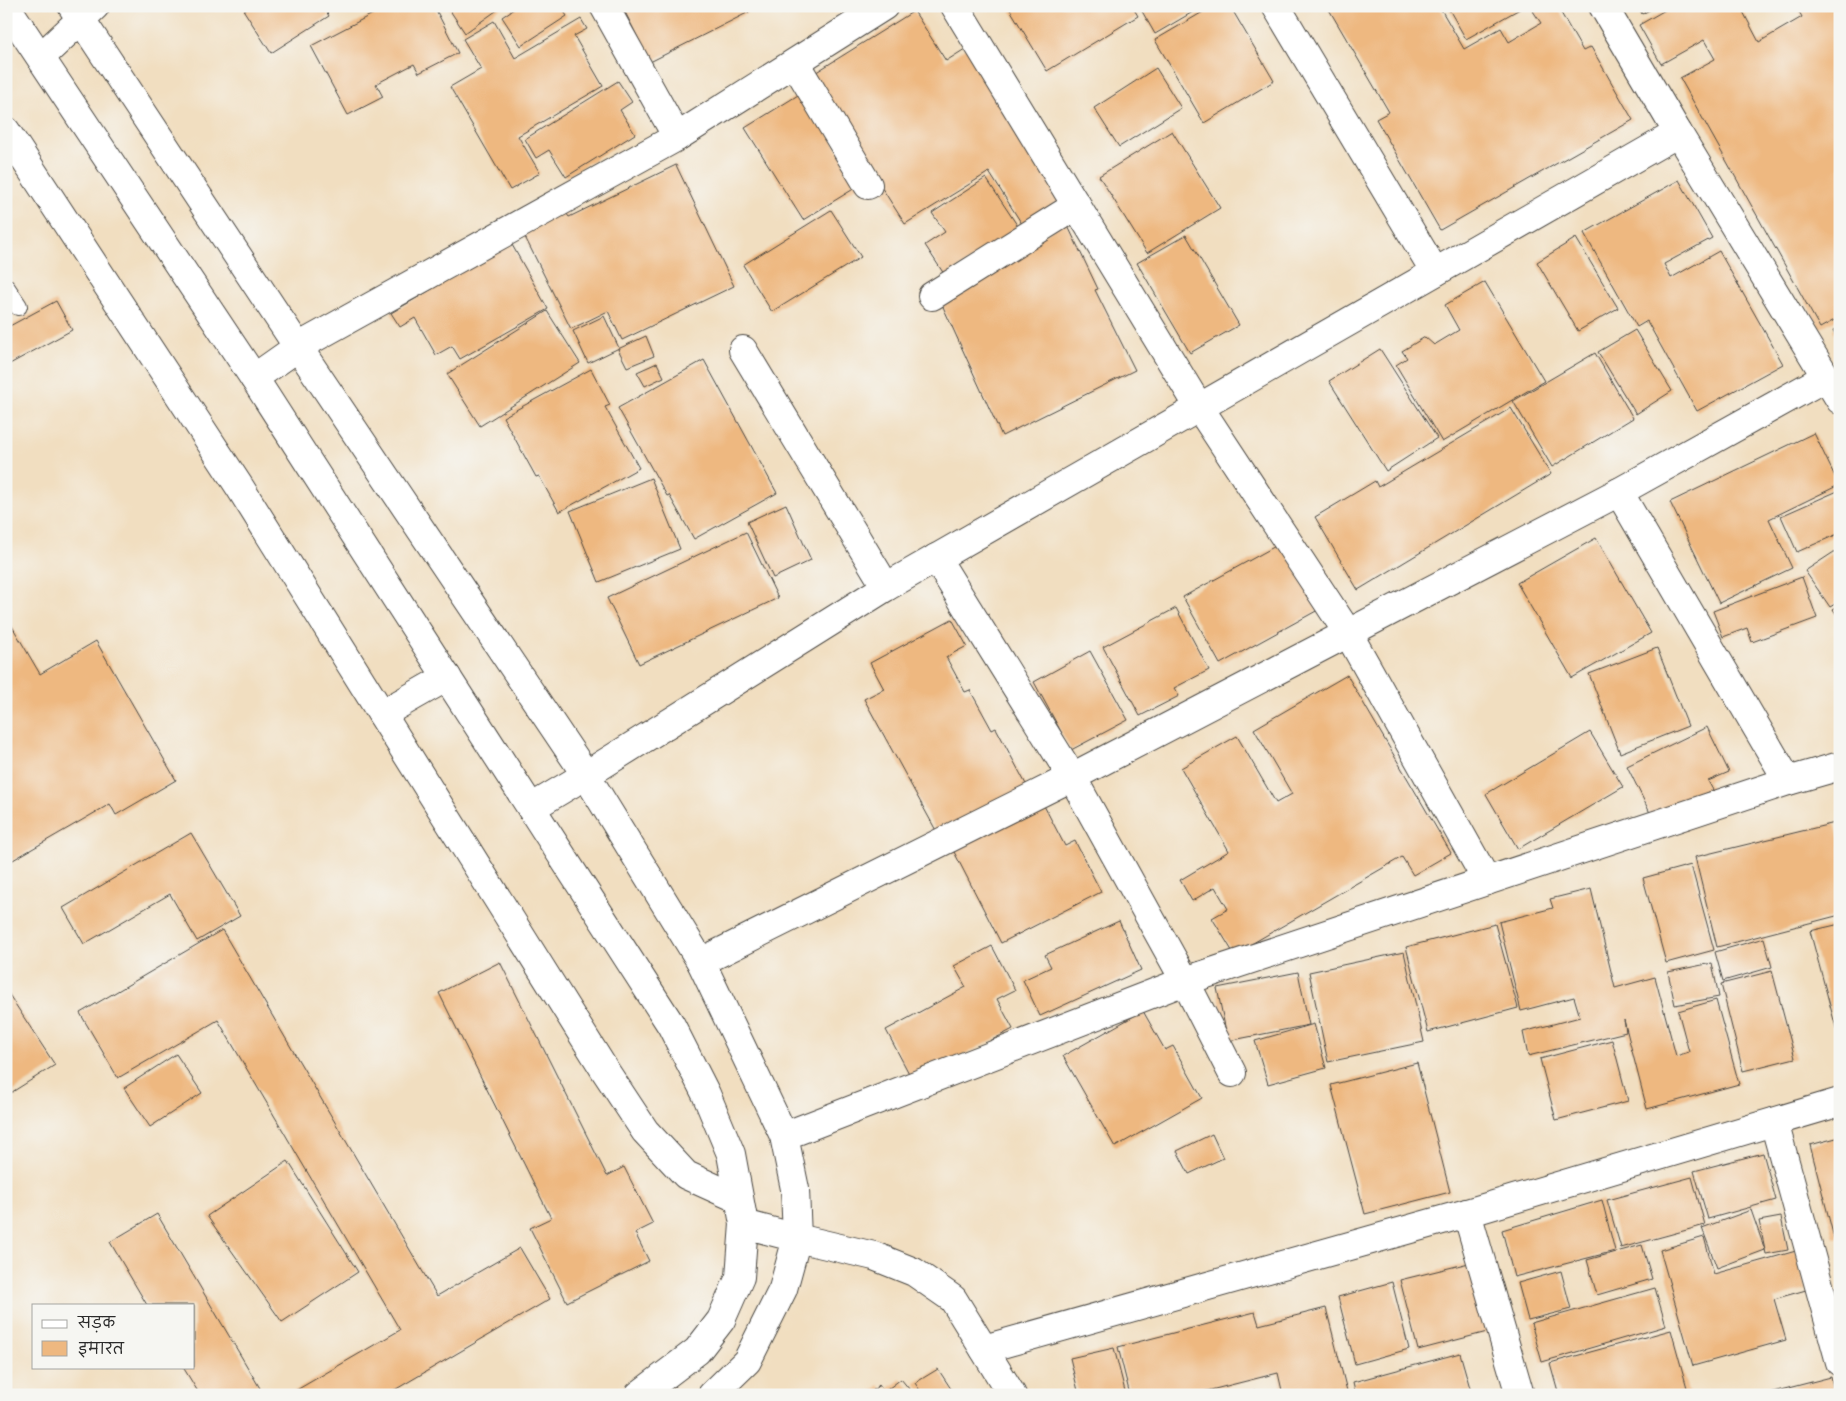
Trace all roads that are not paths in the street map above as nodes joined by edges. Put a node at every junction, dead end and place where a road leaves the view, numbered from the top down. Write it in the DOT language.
graph roads {
  1 [pos="6,6"];
  2 [pos="604,6"];
  3 [pos="884,6"];
  4 [pos="955,6"];
  5 [pos="1276,6"];
  6 [pos="1603,6"];
  7 [pos="83,11"];
  8 [pos="40,57"];
  9 [pos="795,63"];
  10 [pos="6,131"];
  11 [pos="1678,133"];
  12 [pos="677,137"];
  13 [pos="868,184"];
  14 [pos="1077,205"];
  15 [pos="1435,272"];
  16 [pos="6,288"];
  17 [pos="932,296"];
  18 [pos="18,306"];
  19 [pos="298,348"];
  20 [pos="744,350"];
  21 [pos="254,378"];
  22 [pos="1833,388"];
  23 [pos="1199,407"];
  24 [pos="1619,492"];
  25 [pos="936,558"];
  26 [pos="886,587"];
  27 [pos="1348,633"];
  28 [pos="447,677"];
  29 [pos="382,714"];
  30 [pos="1840,766"];
  31 [pos="586,776"];
  32 [pos="1072,777"];
  33 [pos="1788,780"];
  34 [pos="532,808"];
  35 [pos="1487,881"];
  36 [pos="701,962"];
  37 [pos="1185,982"];
  38 [pos="1232,1073"];
  39 [pos="1840,1102"];
  40 [pos="1774,1122"];
  41 [pos="784,1136"];
  42 [pos="742,1212"];
  43 [pos="1468,1213"];
  44 [pos="797,1238"];
  45 [pos="984,1349"];
  46 [pos="1840,1362"];
  47 [pos="638,1395"];
  48 [pos="712,1395"];
  49 [pos="1012,1395"];
  50 [pos="1520,1395"];
  1 -- 8 [label="street"];
  2 -- 12 [label="street"];
  3 -- 9 [label="street"];
  4 -- 14 [label="street"];
  5 -- 15 [label="street"];
  6 -- 11 [label="street"];
  7 -- 8 [label="street"];
  7 -- 19 [label="street"];
  8 -- 21 [label="street"];
  9 -- 12 [label="street"];
  9 -- 13 [label="street"];
  10 -- 29 [label="street"];
  11 -- 15 [label="street"];
  11 -- 22 [label="street"];
  12 -- 19 [label="street"];
  14 -- 17 [label="street"];
  14 -- 23 [label="street"];
  15 -- 23 [label="street"];
  16 -- 18 [label="lane"];
  19 -- 21 [label="street"];
  19 -- 31 [label="street"];
  20 -- 26 [label="street"];
  21 -- 28 [label="street"];
  22 -- 24 [label="street"];
  23 -- 25 [label="street"];
  23 -- 27 [label="street"];
  24 -- 27 [label="street"];
  24 -- 33 [label="street"];
  25 -- 26 [label="street"];
  25 -- 32 [label="street"];
  26 -- 31 [label="street"];
  27 -- 32 [label="street"];
  27 -- 35 [label="street"];
  28 -- 29 [label="street"];
  28 -- 34 [label="street"];
  29 -- 42 [label="street"];
  30 -- 33 [label="street"];
  31 -- 34 [label="street"];
  31 -- 36 [label="street"];
  32 -- 36 [label="street"];
  32 -- 37 [label="street"];
  33 -- 35 [label="street"];
  34 -- 42 [label="street"];
  35 -- 37 [label="street"];
  36 -- 41 [label="street"];
  37 -- 38 [label="street"];
  37 -- 41 [label="street"];
  39 -- 40 [label="street"];
  40 -- 43 [label="street"];
  40 -- 46 [label="street"];
  41 -- 44 [label="street"];
  42 -- 44 [label="street"];
  42 -- 47 [label="street"];
  43 -- 45 [label="street"];
  43 -- 50 [label="street"];
  44 -- 45 [label="street"];
  44 -- 48 [label="street"];
  45 -- 49 [label="street"];
}
